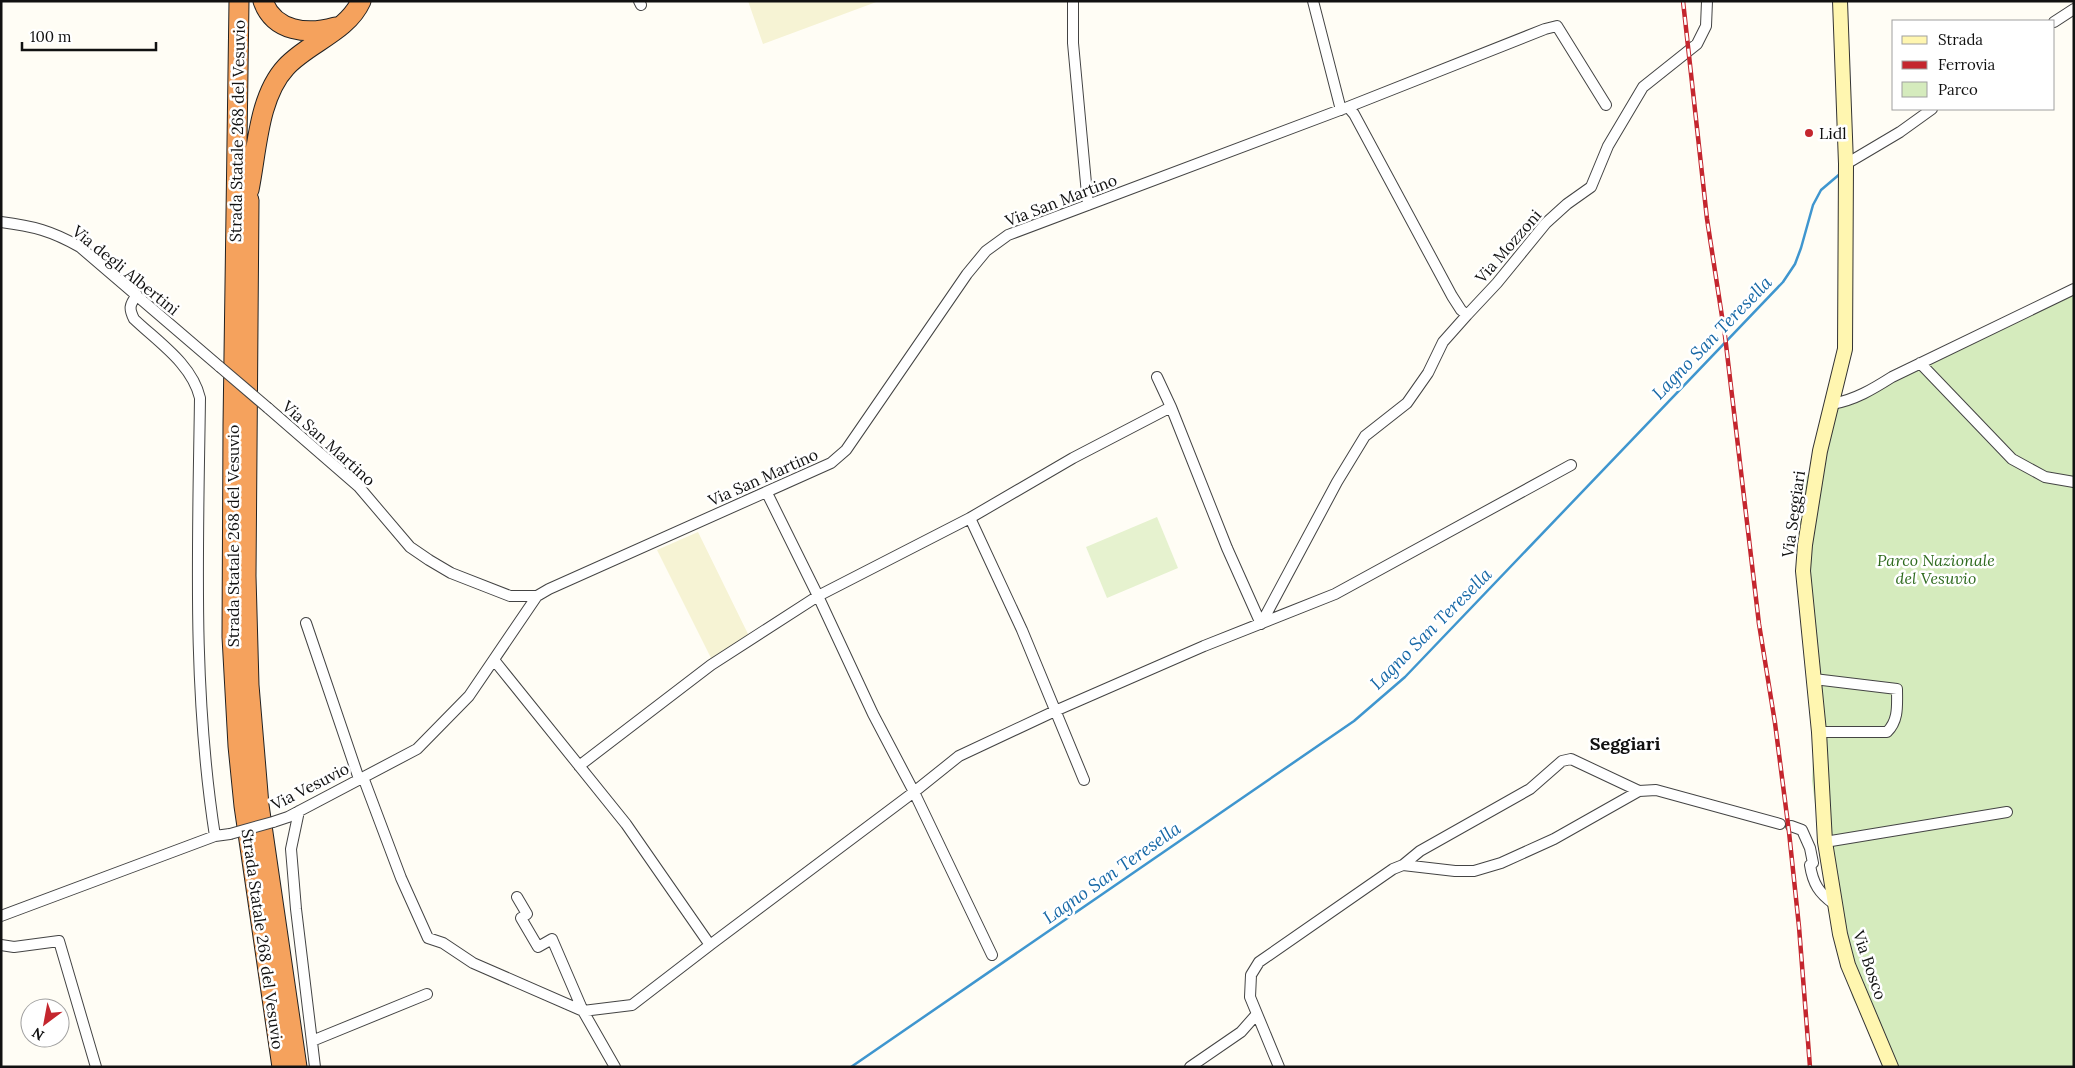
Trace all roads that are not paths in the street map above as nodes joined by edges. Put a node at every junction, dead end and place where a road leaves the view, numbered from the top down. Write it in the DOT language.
graph roads {
  1 [pos="239,1"];
  2 [pos="251,1"];
  3 [pos="263,1"];
  4 [pos="361,1"];
  5 [pos="1073,1"];
  6 [pos="1313,1"];
  7 [pos="1707,1"];
  8 [pos="1840,1"];
  9 [pos="2074,9"];
  10 [pos="2055,21"];
  11 [pos="341,26"];
  12 [pos="1606,105"];
  13 [pos="1344,108"];
  14 [pos="1931,110"];
  15 [pos="1846,164"];
  16 [pos="249,190"];
  17 [pos="1088,205"];
  18 [pos="1,222"];
  19 [pos="2074,290"];
  20 [pos="137,295"];
  21 [pos="1467,315"];
  22 [pos="1920,363"];
  23 [pos="1157,377"];
  24 [pos="1832,404"];
  25 [pos="1171,407"];
  26 [pos="268,408"];
  27 [pos="1571,464"];
  28 [pos="2074,482"];
  29 [pos="766,493"];
  30 [pos="970,518"];
  31 [pos="537,596"];
  32 [pos="818,596"];
  33 [pos="306,623"];
  34 [pos="1261,624"];
  35 [pos="494,660"];
  36 [pos="1814,679"];
  37 [pos="1055,711"];
  38 [pos="1819,732"];
  39 [pos="579,766"];
  40 [pos="361,778"];
  41 [pos="1084,780"];
  42 [pos="1639,791"];
  43 [pos="914,792"];
  44 [pos="299,811"];
  45 [pos="2007,812"];
  46 [pos="1780,824"];
  47 [pos="1791,826"];
  48 [pos="215,836"];
  49 [pos="1826,842"];
  50 [pos="1812,863"];
  51 [pos="1404,865"];
  52 [pos="1830,871"];
  53 [pos="517,897"];
  54 [pos="1834,904"];
  55 [pos="1,916"];
  56 [pos="1,945"];
  57 [pos="710,945"];
  58 [pos="992,955"];
  59 [pos="427,994"];
  60 [pos="582,1011"];
  61 [pos="1256,1015"];
  62 [pos="312,1041"];
  63 [pos="96,1067"];
  64 [pos="282,1067"];
  65 [pos="297,1067"];
  66 [pos="315,1067"];
  67 [pos="615,1067"];
  68 [pos="1190,1067"];
  69 [pos="1279,1067"];
  70 [pos="1891,1067"];
  1 -- 64 [label="highway, Strada Statale 268 del Vesuvio"];
  2 -- 16 [label="highway, Strada Statale 268 del Vesuvio"];
  3 -- 11 [label="highway"];
  4 -- 11 [label="highway"];
  5 -- 17 [label="street"];
  6 -- 13 [label="street"];
  7 -- 21 [label="street, Via Mozzoni"];
  8 -- 15 [label="main road, Via Seggiari"];
  9 -- 10 [label="street"];
  11 -- 16 [label="highway"];
  12 -- 13 [label="street, Via San Martino"];
  13 -- 17 [label="street, Via San Martino"];
  13 -- 21 [label="street"];
  14 -- 15 [label="street"];
  15 -- 24 [label="main road, Via Seggiari"];
  16 -- 65 [label="highway, Strada Statale 268 del Vesuvio"];
  17 -- 29 [label="street, Via San Martino"];
  18 -- 20 [label="street, Via degli Albertini"];
  19 -- 22 [label="street"];
  20 -- 26 [label="street, Via degli Albertini, bridge"];
  20 -- 48 [label="street"];
  21 -- 34 [label="street, Via Mozzoni"];
  22 -- 24 [label="street"];
  22 -- 28 [label="street"];
  23 -- 25 [label="street"];
  24 -- 36 [label="main road, Via Seggiari"];
  25 -- 30 [label="street"];
  25 -- 34 [label="street"];
  26 -- 31 [label="street, Via San Martino"];
  27 -- 34 [label="street"];
  29 -- 31 [label="street, Via San Martino"];
  29 -- 32 [label="street"];
  30 -- 32 [label="street"];
  30 -- 37 [label="street"];
  31 -- 35 [label="street, Via Vesuvio"];
  32 -- 39 [label="street"];
  32 -- 43 [label="street"];
  33 -- 40 [label="street"];
  34 -- 37 [label="street"];
  35 -- 39 [label="street"];
  35 -- 40 [label="street, Via Vesuvio"];
  36 -- 38 [label="main road, Via Seggiari"];
  36 -- 38 [label="street"];
  37 -- 41 [label="street"];
  37 -- 43 [label="street"];
  38 -- 49 [label="main road, Via Seggiari"];
  39 -- 57 [label="street"];
  40 -- 44 [label="street, Via Vesuvio"];
  40 -- 60 [label="street"];
  42 -- 46 [label="street"];
  42 -- 51 [label="street"];
  42 -- 51 [label="street"];
  43 -- 57 [label="street"];
  43 -- 58 [label="street"];
  44 -- 48 [label="street, Via Vesuvio, bridge"];
  44 -- 62 [label="street"];
  45 -- 49 [label="street"];
  47 -- 50 [label="street"];
  48 -- 55 [label="street, Via Vesuvio"];
  49 -- 52 [label="main road, Via Seggiari"];
  50 -- 52 [label="street"];
  50 -- 54 [label="street"];
  51 -- 61 [label="street"];
  52 -- 54 [label="main road, Via Bosco"];
  53 -- 60 [label="street"];
  54 -- 70 [label="main road, Via Bosco"];
  56 -- 63 [label="street"];
  57 -- 60 [label="street"];
  59 -- 62 [label="street"];
  60 -- 67 [label="street"];
  61 -- 68 [label="street"];
  61 -- 69 [label="street"];
  62 -- 66 [label="street"];
}
